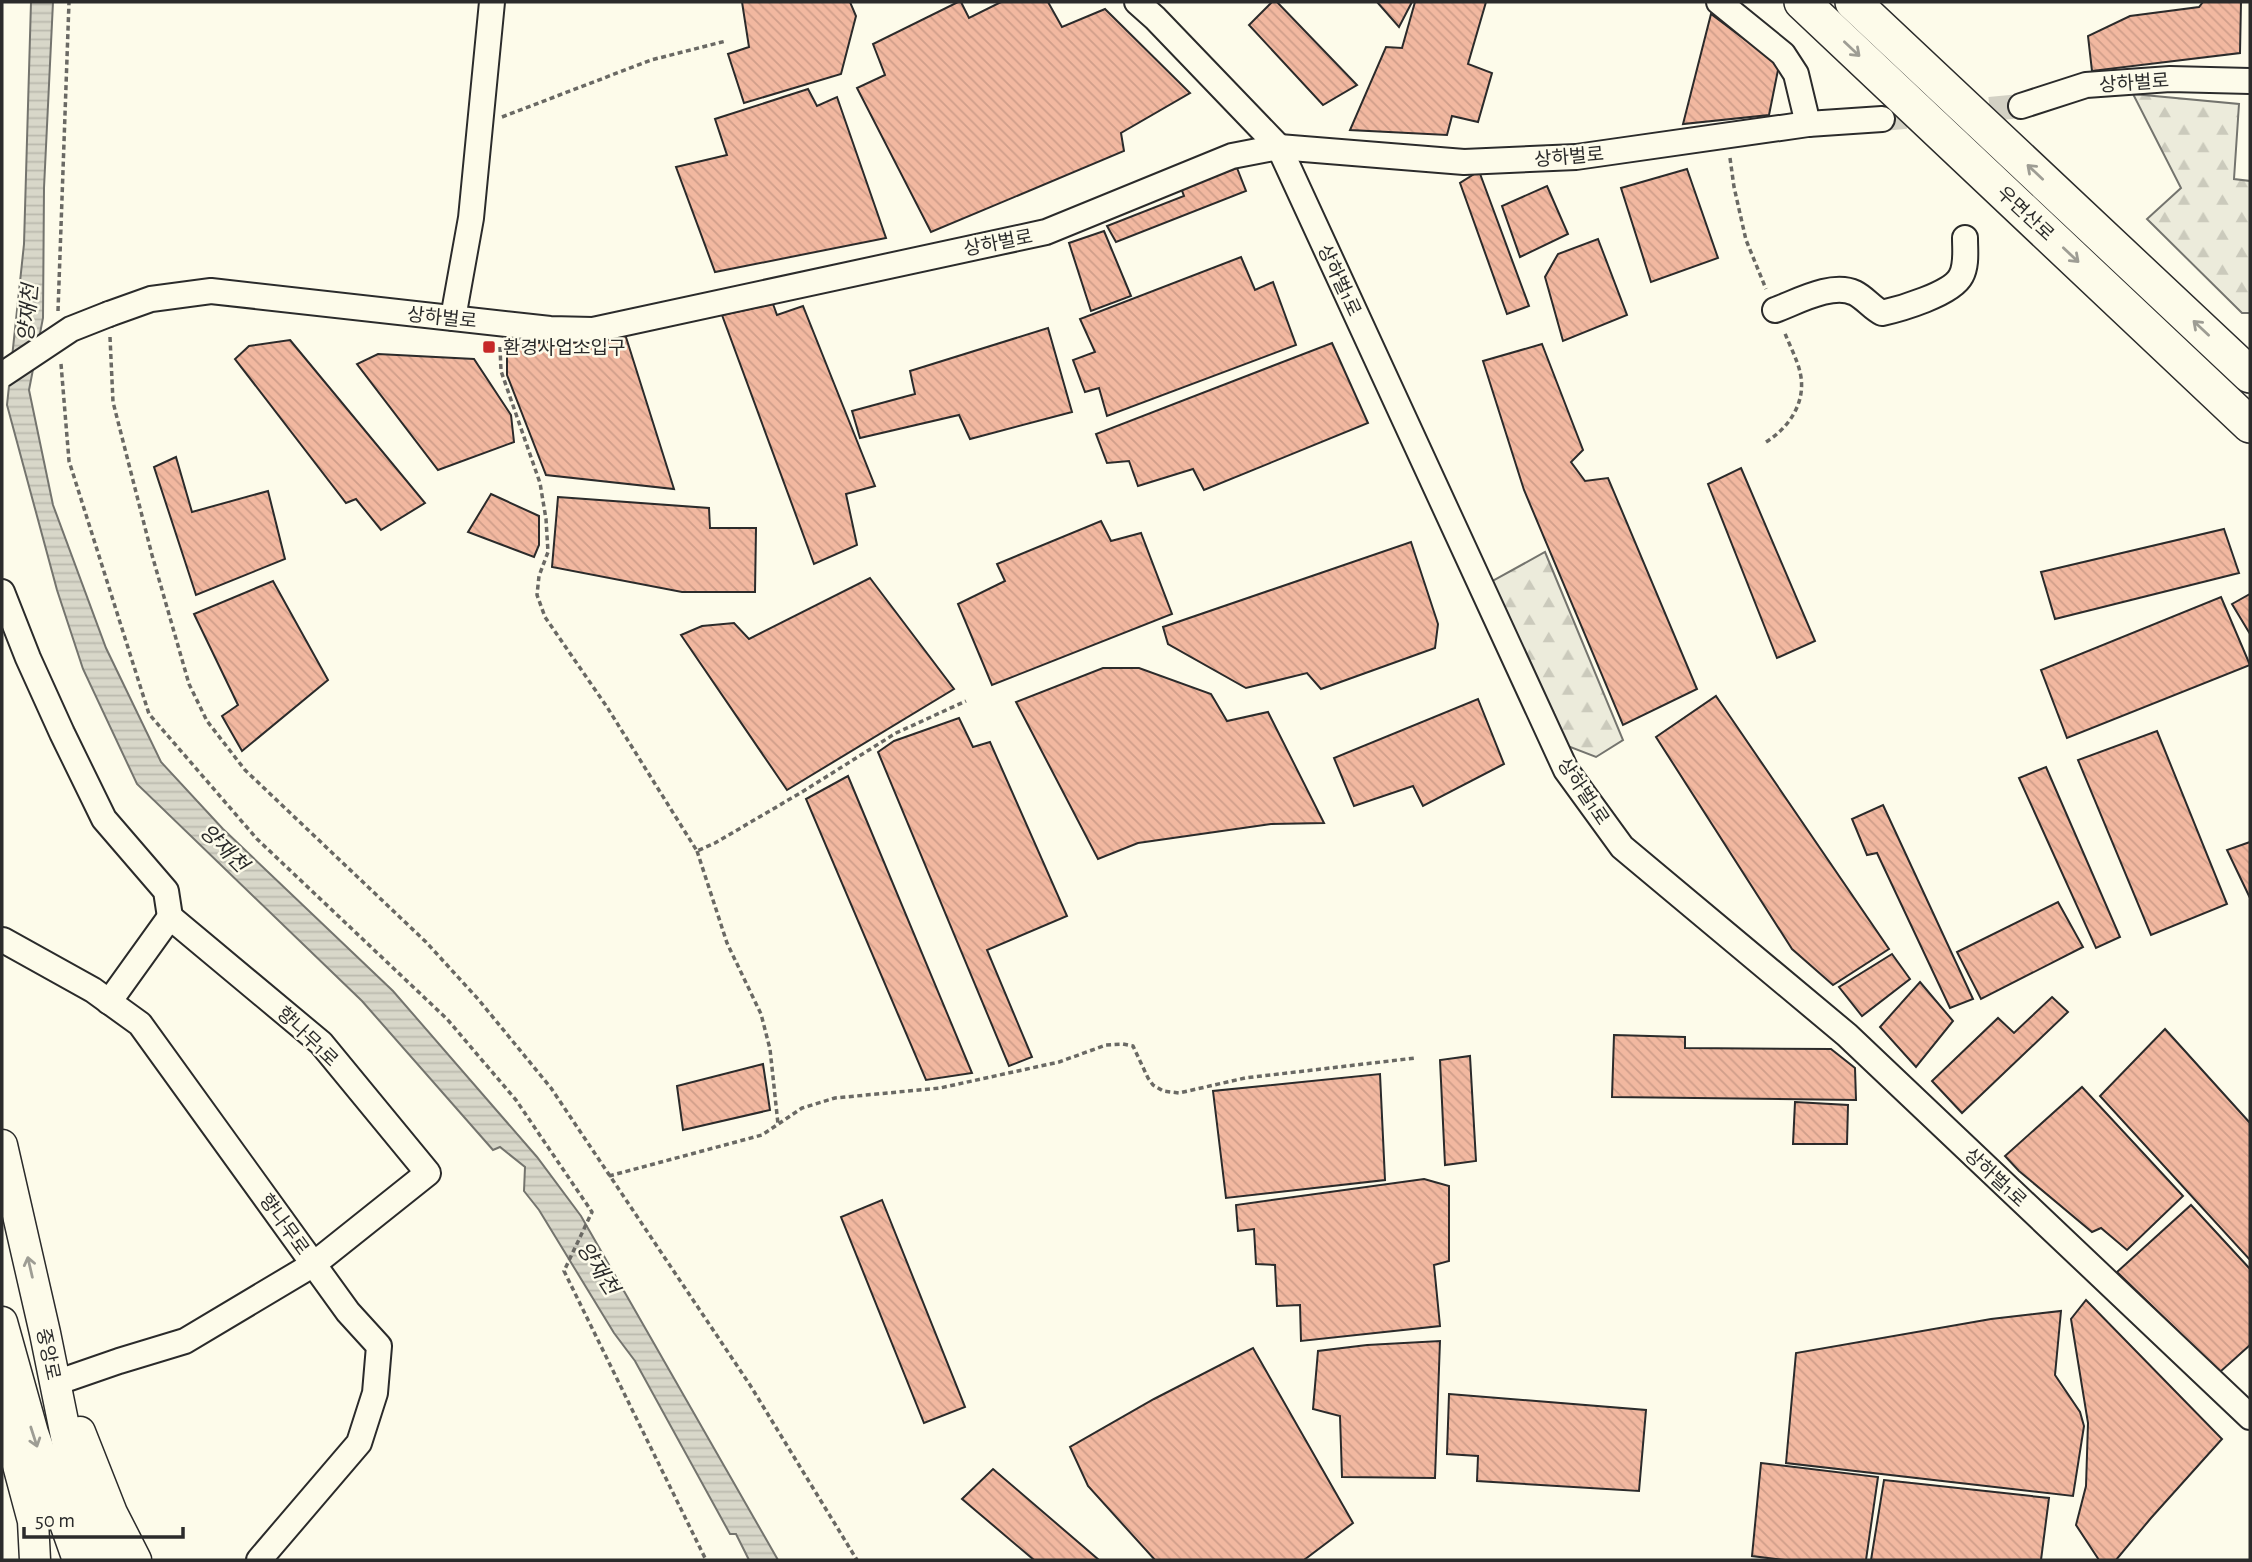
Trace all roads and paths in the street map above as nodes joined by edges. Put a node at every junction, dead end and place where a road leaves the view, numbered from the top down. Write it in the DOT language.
graph roads {
  1 [pos="69,2"];
  2 [pos="492,2"];
  3 [pos="1137,2"];
  4 [pos="1719,2"];
  5 [pos="1802,2"];
  6 [pos="1853,2"];
  7 [pos="1870,2"];
  8 [pos="726,41"];
  9 [pos="2250,81"];
  10 [pos="1948,92"];
  11 [pos="2021,106"];
  12 [pos="1882,120"];
  13 [pos="1808,124"];
  14 [pos="480,125"];
  15 [pos="1279,147"];
  16 [pos="1965,238"];
  17 [pos="1775,310"];
  18 [pos="109,313"];
  19 [pos="58,316"];
  20 [pos="453,318"];
  21 [pos="499,324"];
  22 [pos="60,356"];
  23 [pos="2,375"];
  24 [pos="2250,375"];
  25 [pos="2250,425"];
  26 [pos="2,592"];
  27 [pos="966,701"];
  28 [pos="697,850"];
  29 [pos="170,917"];
  30 [pos="3,940"];
  31 [pos="109,1002"];
  32 [pos="1415,1058"];
  33 [pos="778,1124"];
  34 [pos="2,1145"];
  35 [pos="609,1176"];
  36 [pos="314,1264"];
  37 [pos="2,1323"];
  38 [pos="45,1333"];
  39 [pos="67,1379"];
  40 [pos="2250,1417"];
  41 [pos="33,1521"];
  42 [pos="35,1560"];
  43 [pos="50,1560"];
  44 [pos="78,1560"];
  45 [pos="106,1560"];
  46 [pos="136,1560"];
  47 [pos="259,1560"];
  48 [pos="706,1560"];
  49 [pos="857,1560"];
  1 -- 19 [label="path"];
  2 -- 14 [label="street"];
  3 -- 15 [label="street, 상하벌1로"];
  4 -- 13 [label="street"];
  5 -- 25 [label="highway, 우면산로, one-way"];
  6 -- 10 [label="highway, 우면산로"];
  7 -- 10 [label="highway"];
  8 -- 14 [label="path"];
  9 -- 11 [label="street, 상하벌로"];
  24 -- 10 [label="highway, 우면산로, one-way"];
  12 -- 13 [label="street, 상하벌로"];
  13 -- 15 [label="street, 상하벌로"];
  14 -- 20 [label="street"];
  15 -- 21 [label="street, 상하벌로"];
  15 -- 40 [label="street, 상하벌1로"];
  16 -- 17 [label="street"];
  18 -- 20 [label="street, 상하벌로"];
  18 -- 23 [label="street, 상하벌로, bridge"];
  18 -- 35 [label="path"];
  20 -- 21 [label="street, 상하벌로"];
  21 -- 28 [label="path"];
  22 -- 48 [label="path"];
  26 -- 29 [label="street"];
  27 -- 28 [label="path"];
  28 -- 33 [label="path"];
  29 -- 31 [label="street"];
  29 -- 36 [label="street, 향나무1로"];
  30 -- 31 [label="street, 향나무로"];
  31 -- 36 [label="street, 향나무로"];
  32 -- 33 [label="path"];
  33 -- 35 [label="path"];
  38 -- 34 [label="main road, 중앙로, one-way"];
  35 -- 49 [label="path"];
  36 -- 39 [label="street"];
  36 -- 47 [label="street, 향나무로"];
  37 -- 41 [label="main road"];
  37 -- 44 [label="main road, 중앙로, one-way"];
  38 -- 39 [label="main road"];
  38 -- 45 [label="main road, 중앙로"];
  39 -- 46 [label="main road"];
  41 -- 42 [label="main road"];
  41 -- 43 [label="main road"];
}
